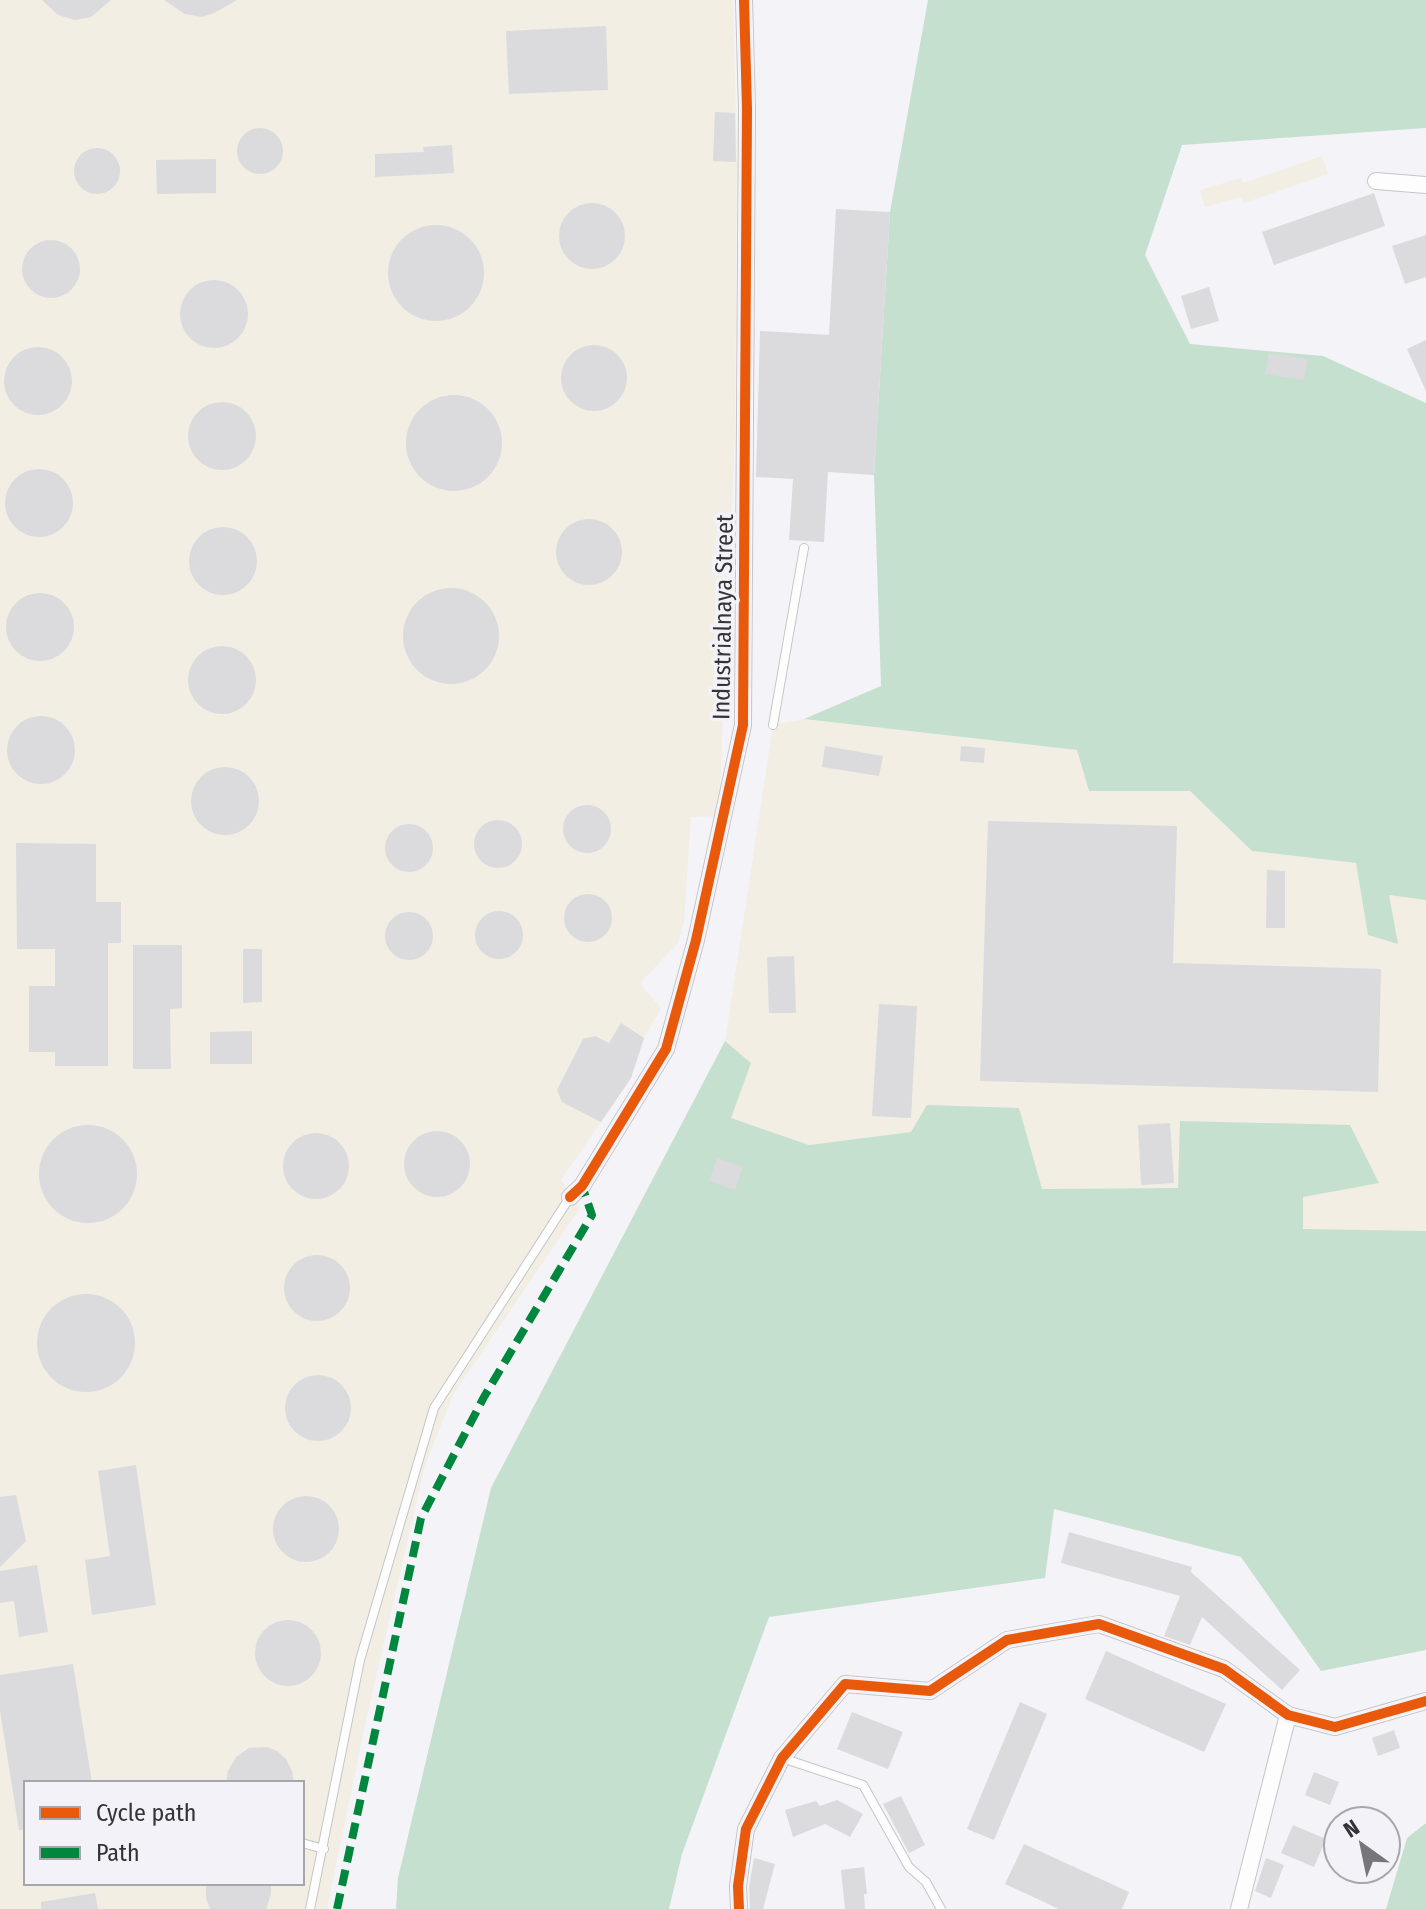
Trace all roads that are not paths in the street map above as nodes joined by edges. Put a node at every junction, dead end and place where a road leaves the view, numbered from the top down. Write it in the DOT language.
graph roads {
  1 [pos="744,0"];
  2 [pos="1376,181"];
  3 [pos="1426,185"];
  4 [pos="804,548"];
  5 [pos="773,725"];
  6 [pos="570,1197"];
  7 [pos="1426,1701"];
  8 [pos="1288,1715"];
  9 [pos="782,1758"];
  10 [pos="304,1844"];
  11 [pos="324,1849"];
  12 [pos="310,1909"];
  13 [pos="739,1909"];
  14 [pos="941,1909"];
  15 [pos="1239,1909"];
  1 -- 6 [label="street, Industrialnaya Street"];
  2 -- 3 [label="street"];
  4 -- 5 [label="lane"];
  6 -- 11 [label="lane"];
  7 -- 8 [label="street"];
  8 -- 9 [label="street"];
  8 -- 15 [label="street"];
  9 -- 13 [label="street"];
  9 -- 14 [label="lane"];
  10 -- 11 [label="lane"];
  11 -- 12 [label="lane"];
}
